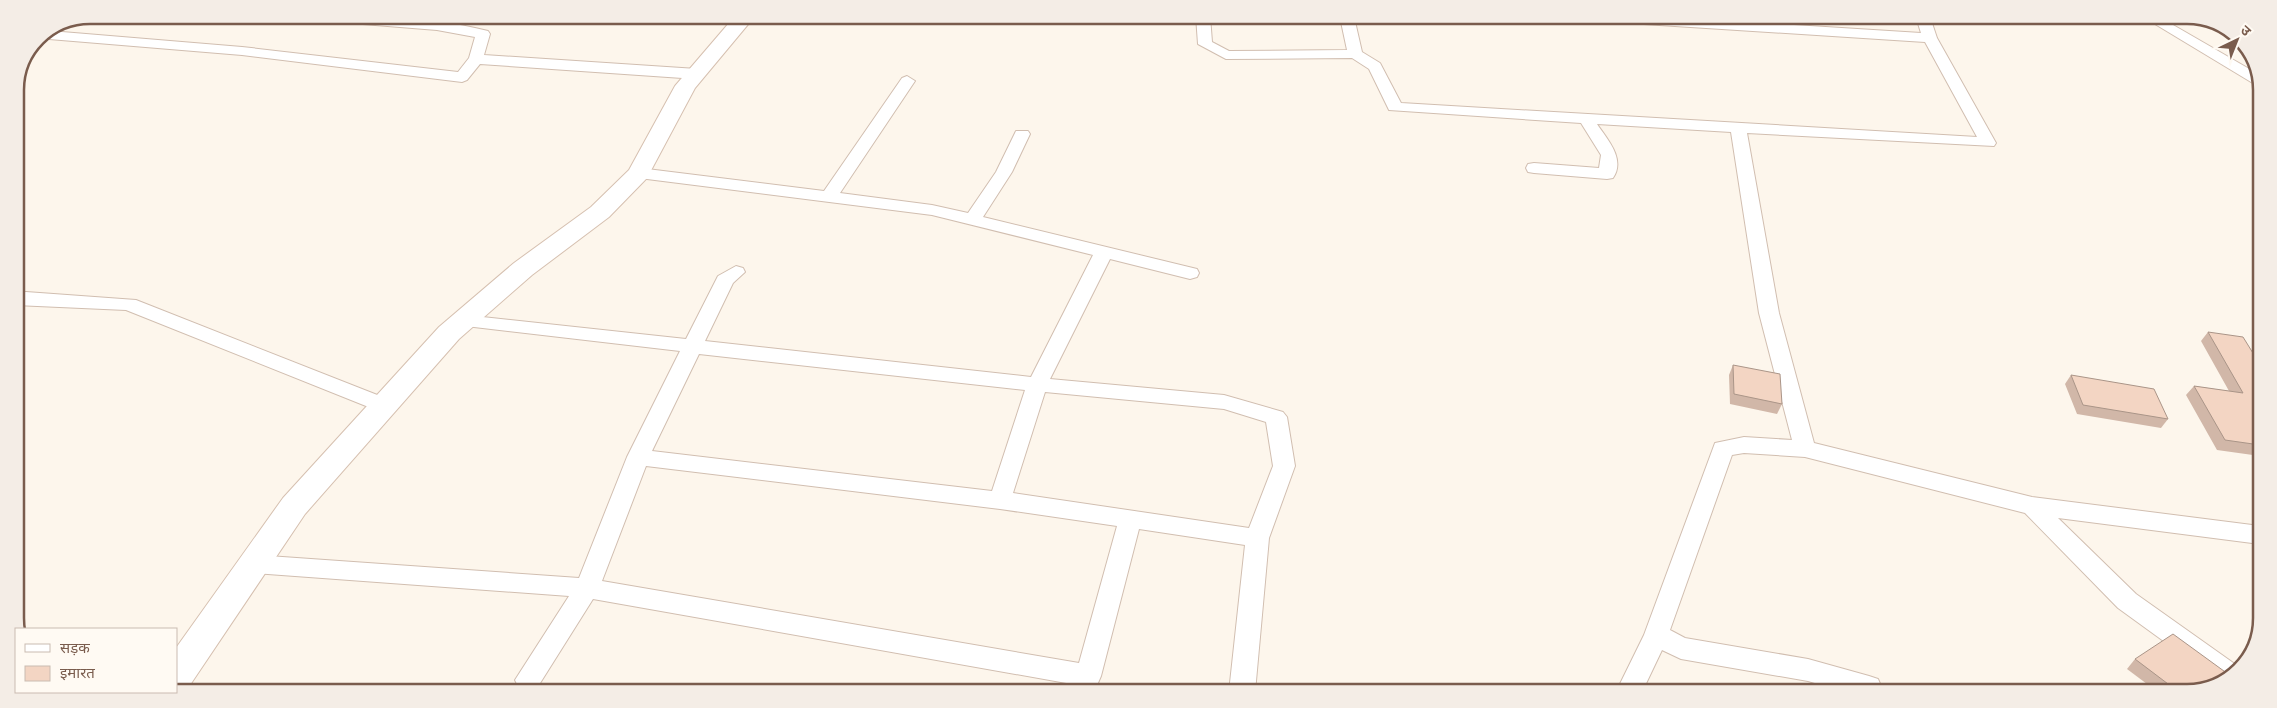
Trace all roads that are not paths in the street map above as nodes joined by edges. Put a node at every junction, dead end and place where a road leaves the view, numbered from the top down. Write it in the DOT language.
graph roads {
  1 [pos="409,24"];
  2 [pos="738,24"];
  3 [pos="1204,24"];
  4 [pos="1349,24"];
  5 [pos="1708,24"];
  6 [pos="1925,24"];
  7 [pos="2162,24"];
  8 [pos="53,35"];
  9 [pos="1930,38"];
  10 [pos="1355,54"];
  11 [pos="476,59"];
  12 [pos="697,74"];
  13 [pos="2252,76"];
  14 [pos="907,81"];
  15 [pos="1586,119"];
  16 [pos="1738,128"];
  17 [pos="1022,134"];
  18 [pos="1534,168"];
  19 [pos="639,173"];
  20 [pos="829,197"];
  21 [pos="972,220"];
  22 [pos="1104,252"];
  23 [pos="736,272"];
  24 [pos="1190,273"];
  25 [pos="24,299"];
  26 [pos="464,321"];
  27 [pos="691,346"];
  28 [pos="1037,384"];
  29 [pos="383,405"];
  30 [pos="1806,449"];
  31 [pos="638,457"];
  32 [pos="1000,500"];
  33 [pos="2032,506"];
  34 [pos="1130,519"];
  35 [pos="2253,534"];
  36 [pos="1257,538"];
  37 [pos="254,564"];
  38 [pos="587,588"];
  39 [pos="1656,635"];
  40 [pos="2226,672"];
  41 [pos="178,674"];
  42 [pos="528,680"];
  43 [pos="1085,684"];
  44 [pos="1243,684"];
  45 [pos="1633,684"];
  46 [pos="1858,684"];
  1 -- 11 [label="street"];
  2 -- 12 [label="street"];
  3 -- 10 [label="street"];
  4 -- 10 [label="street"];
  5 -- 9 [label="street"];
  6 -- 9 [label="street"];
  7 -- 13 [label="street"];
  8 -- 11 [label="street"];
  9 -- 16 [label="street"];
  10 -- 15 [label="street"];
  11 -- 12 [label="street"];
  12 -- 19 [label="street"];
  14 -- 20 [label="street"];
  15 -- 16 [label="street"];
  15 -- 18 [label="street"];
  16 -- 30 [label="street"];
  17 -- 21 [label="street"];
  19 -- 20 [label="street"];
  19 -- 26 [label="street"];
  20 -- 21 [label="street"];
  21 -- 22 [label="street"];
  22 -- 24 [label="street"];
  22 -- 28 [label="street"];
  23 -- 27 [label="street"];
  25 -- 29 [label="street"];
  26 -- 27 [label="street"];
  26 -- 29 [label="street"];
  27 -- 28 [label="street"];
  27 -- 31 [label="street"];
  28 -- 32 [label="street"];
  28 -- 36 [label="street"];
  29 -- 37 [label="street"];
  30 -- 33 [label="street"];
  30 -- 39 [label="street"];
  31 -- 32 [label="street"];
  31 -- 38 [label="street"];
  32 -- 34 [label="street"];
  33 -- 35 [label="street"];
  33 -- 40 [label="street"];
  34 -- 36 [label="street"];
  34 -- 43 [label="street"];
  36 -- 44 [label="street"];
  37 -- 38 [label="street"];
  37 -- 41 [label="street"];
  38 -- 42 [label="street"];
  38 -- 43 [label="street"];
  39 -- 45 [label="street"];
  39 -- 46 [label="street"];
}
